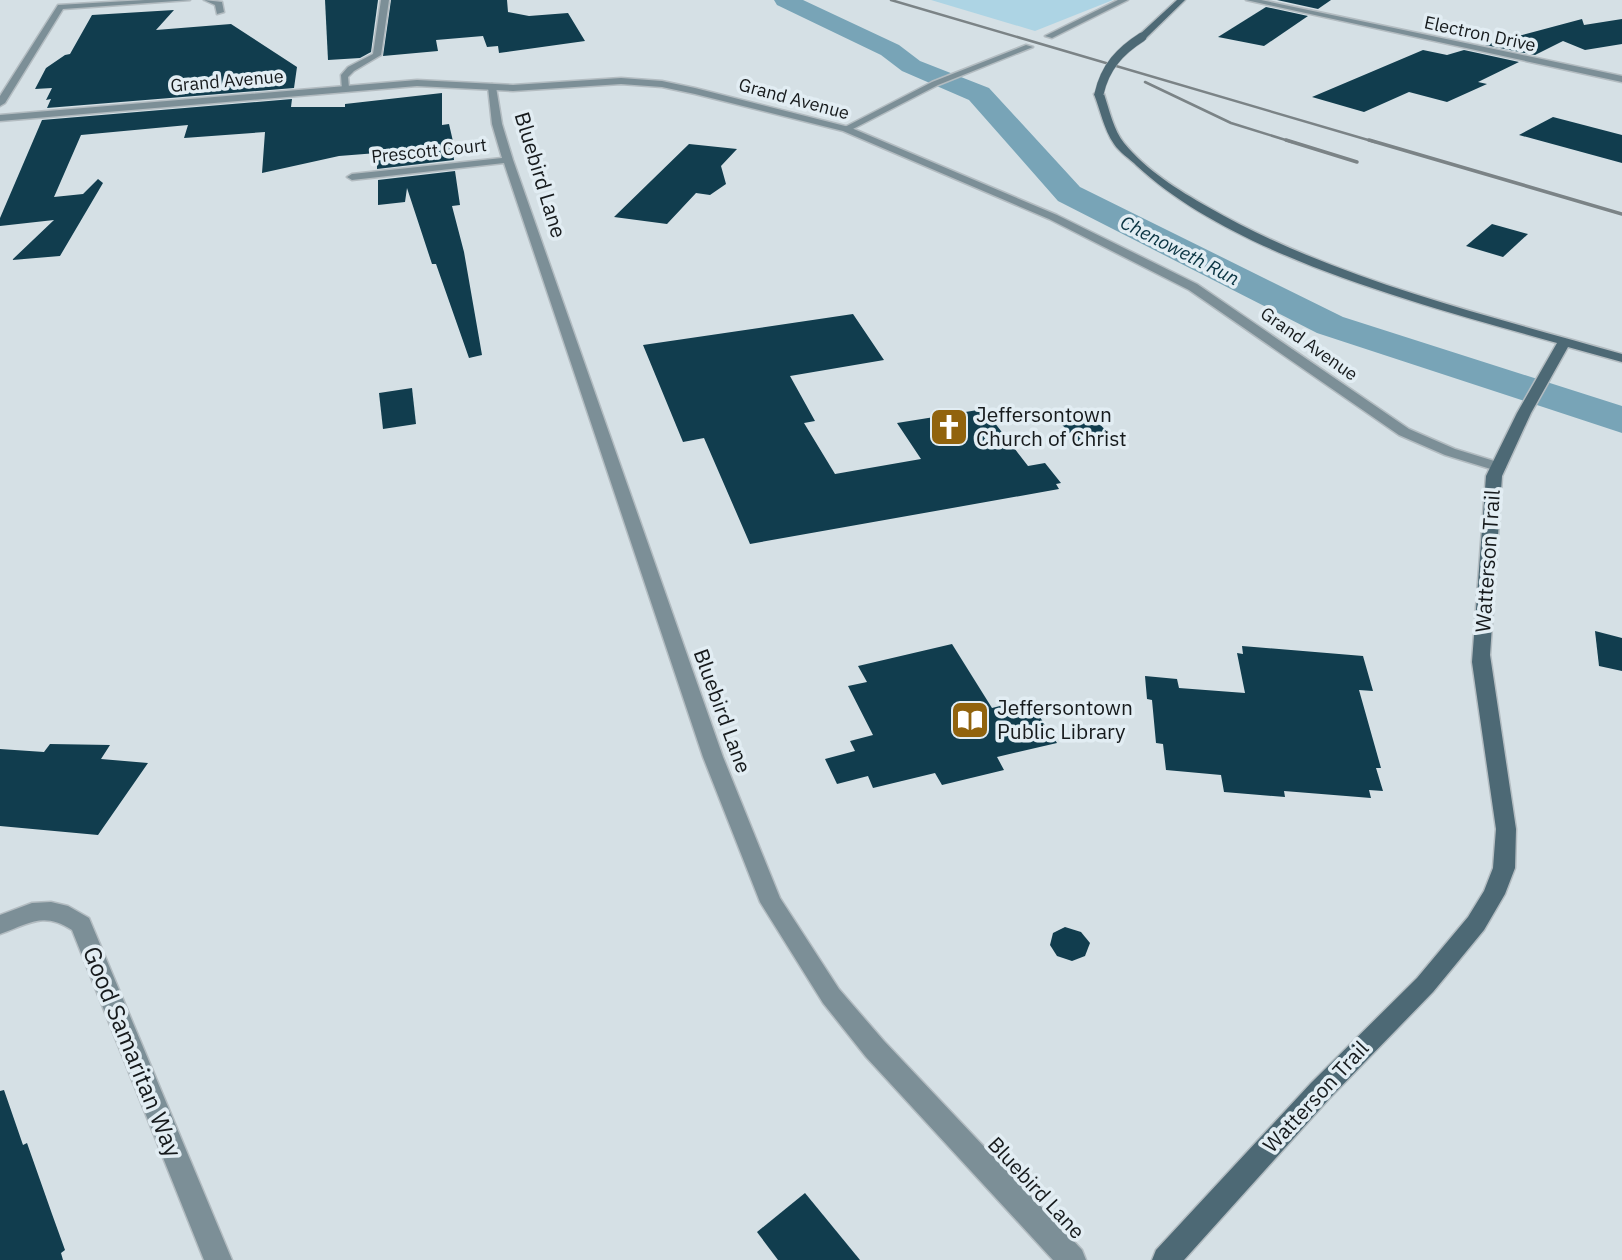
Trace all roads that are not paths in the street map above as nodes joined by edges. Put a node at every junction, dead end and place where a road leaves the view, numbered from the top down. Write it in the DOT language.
graph roads {
  1 [pos="186,0"];
  2 [pos="208,0"];
  3 [pos="385,0"];
  4 [pos="1124,0"];
  5 [pos="1181,0"];
  6 [pos="1251,0"];
  7 [pos="220,12"];
  8 [pos="1049,36"];
  9 [pos="1029,47"];
  10 [pos="1622,79"];
  11 [pos="492,87"];
  12 [pos="345,88"];
  13 [pos="0,103"];
  14 [pos="0,118"];
  15 [pos="846,129"];
  16 [pos="508,160"];
  17 [pos="352,177"];
  18 [pos="1565,340"];
  19 [pos="1622,358"];
  20 [pos="1499,467"];
  21 [pos="0,925"];
  22 [pos="218,1260"];
  23 [pos="1072,1260"];
  24 [pos="1166,1260"];
  1 -- 13 [label="street"];
  2 -- 7 [label="street"];
  3 -- 12 [label="street"];
  4 -- 8 [label="street"];
  5 -- 18 [label="main road, bridge"];
  6 -- 10 [label="street, Electron Drive"];
  9 -- 15 [label="street"];
  11 -- 12 [label="street, Grand Avenue"];
  11 -- 15 [label="street, Grand Avenue"];
  11 -- 16 [label="street, Bluebird Lane"];
  12 -- 14 [label="street, Grand Avenue"];
  15 -- 20 [label="street, Grand Avenue"];
  16 -- 17 [label="street, Prescott Court"];
  16 -- 23 [label="street, Bluebird Lane"];
  18 -- 19 [label="main road"];
  18 -- 20 [label="main road, Watterson Trail"];
  20 -- 24 [label="main road, Watterson Trail"];
  21 -- 22 [label="street, Good Samaritan Way"];
}
